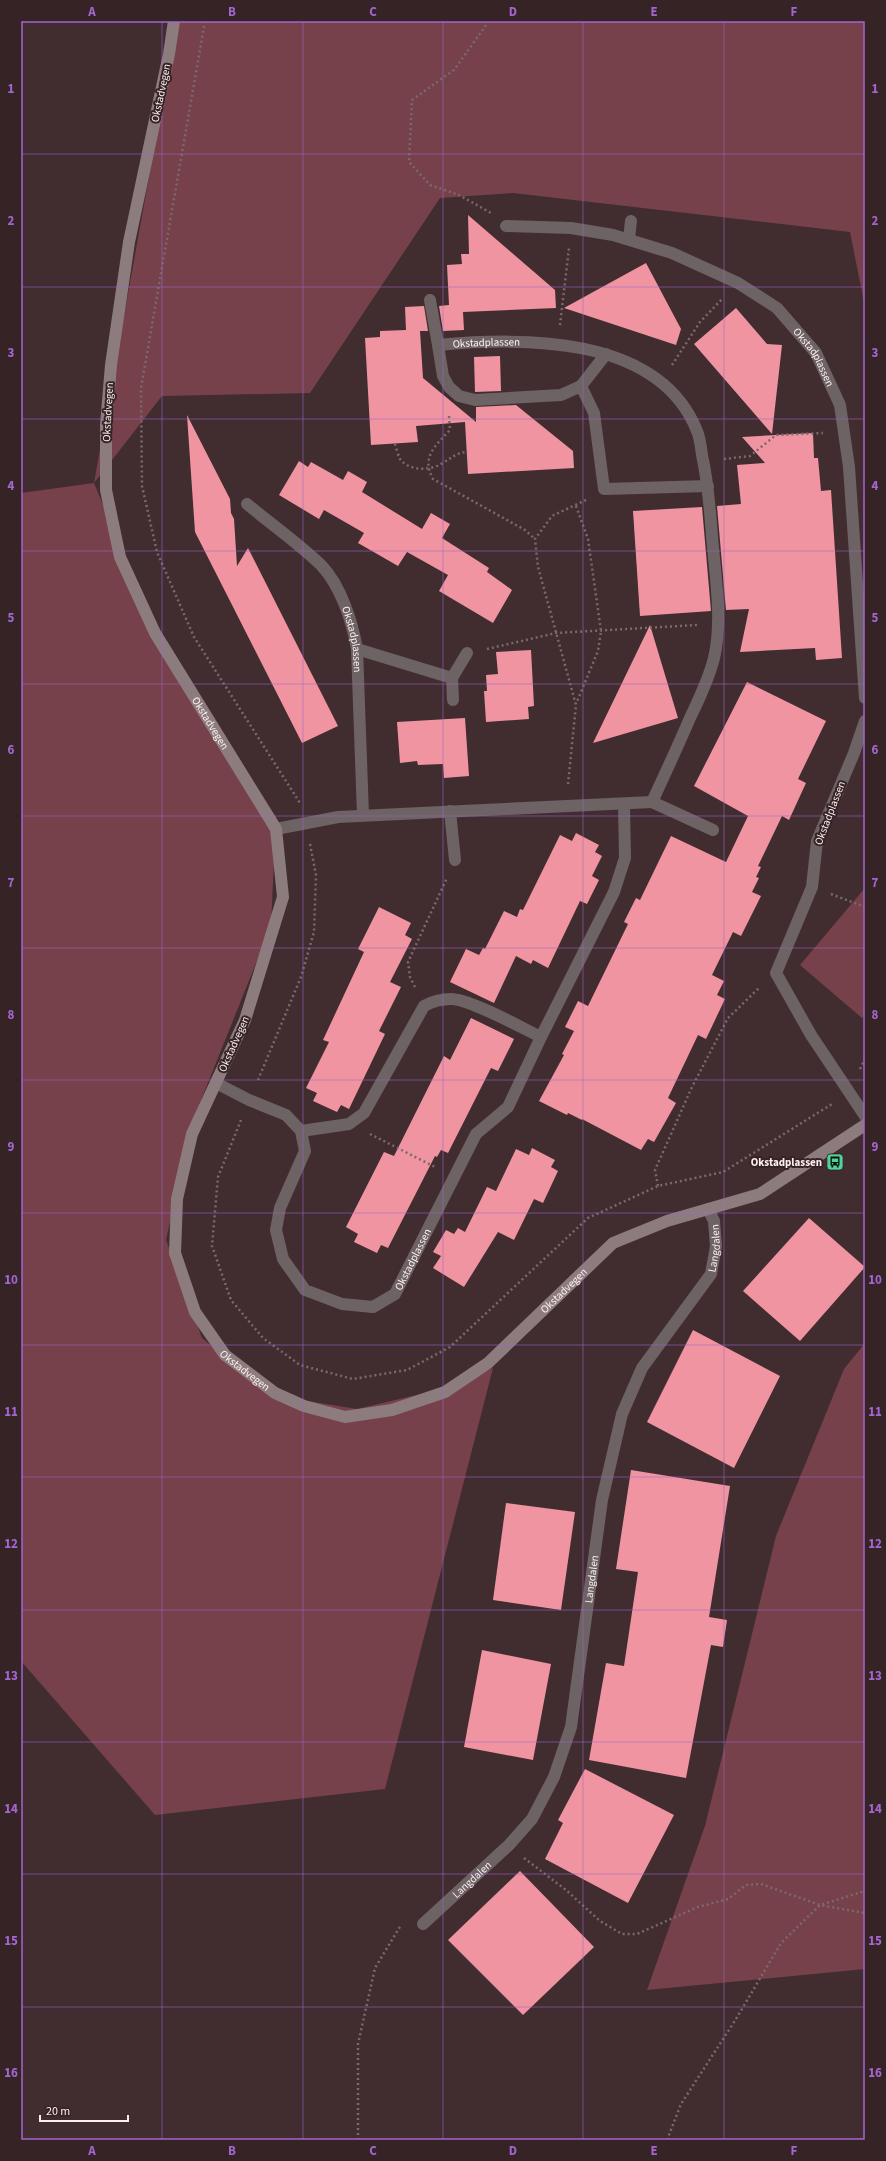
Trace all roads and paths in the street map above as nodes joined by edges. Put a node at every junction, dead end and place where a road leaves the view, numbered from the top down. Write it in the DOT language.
graph roads {
  1 [pos="174,21"];
  2 [pos="205,21"];
  3 [pos="489,21"];
  4 [pos="631,221"];
  5 [pos="506,226"];
  6 [pos="571,228"];
  7 [pos="628,239"];
  8 [pos="738,283"];
  9 [pos="430,300"];
  10 [pos="558,343"];
  11 [pos="438,345"];
  12 [pos="606,354"];
  13 [pos="660,382"];
  14 [pos="581,386"];
  15 [pos="460,396"];
  16 [pos="814,432"];
  17 [pos="395,444"];
  18 [pos="466,452"];
  19 [pos="703,460"];
  20 [pos="428,470"];
  21 [pos="708,486"];
  22 [pos="604,489"];
  23 [pos="246,504"];
  24 [pos="576,506"];
  25 [pos="535,539"];
  26 [pos="718,624"];
  27 [pos="601,631"];
  28 [pos="556,633"];
  29 [pos="357,649"];
  30 [pos="467,653"];
  31 [pos="452,678"];
  32 [pos="865,698"];
  33 [pos="453,700"];
  34 [pos="576,705"];
  35 [pos="865,721"];
  36 [pos="652,802"];
  37 [pos="624,804"];
  38 [pos="566,806"];
  39 [pos="450,812"];
  40 [pos="363,816"];
  41 [pos="306,825"];
  42 [pos="276,829"];
  43 [pos="713,830"];
  44 [pos="455,860"];
  45 [pos="812,887"];
  46 [pos="865,907"];
  47 [pos="776,973"];
  48 [pos="424,1006"];
  49 [pos="541,1037"];
  50 [pos="216,1083"];
  51 [pos="850,1092"];
  52 [pos="249,1100"];
  53 [pos="865,1116"];
  54 [pos="350,1124"];
  55 [pos="865,1125"];
  56 [pos="301,1131"];
  57 [pos="453,1177"];
  58 [pos="658,1186"];
  59 [pos="708,1209"];
  60 [pos="509,1845"];
  61 [pos="865,1891"];
  62 [pos="820,1904"];
  63 [pos="865,1913"];
  64 [pos="423,1924"];
  65 [pos="358,2140"];
  66 [pos="667,2140"];
  1 -- 42 [label="street, Okstadvegen"];
  2 -- 41 [label="path"];
  3 -- 5 [label="path"];
  4 -- 7 [label="street"];
  5 -- 6 [label="street, Okstadplassen"];
  6 -- 7 [label="street, Okstadplassen"];
  6 -- 10 [label="path"];
  7 -- 8 [label="street, Okstadplassen"];
  8 -- 13 [label="path"];
  8 -- 32 [label="street, Okstadplassen"];
  9 -- 11 [label="street, Okstadplassen"];
  10 -- 11 [label="street, Okstadplassen"];
  10 -- 12 [label="street, Okstadplassen"];
  11 -- 15 [label="street, Okstadplassen"];
  12 -- 13 [label="street, Okstadplassen"];
  12 -- 14 [label="street"];
  13 -- 19 [label="street, Okstadplassen"];
  14 -- 15 [label="street"];
  14 -- 22 [label="street"];
  15 -- 20 [label="path"];
  16 -- 19 [label="path"];
  17 -- 20 [label="path"];
  18 -- 20 [label="path"];
  19 -- 21 [label="street, Okstadplassen"];
  20 -- 25 [label="path"];
  21 -- 22 [label="street"];
  21 -- 26 [label="street, Okstadplassen"];
  22 -- 24 [label="path"];
  23 -- 29 [label="street, Okstadplassen"];
  24 -- 25 [label="path"];
  24 -- 27 [label="path"];
  25 -- 28 [label="path"];
  26 -- 27 [label="path"];
  26 -- 36 [label="street, Okstadplassen"];
  27 -- 28 [label="path"];
  27 -- 34 [label="path"];
  28 -- 30 [label="path"];
  28 -- 34 [label="path"];
  29 -- 31 [label="street"];
  29 -- 40 [label="street, Okstadplassen"];
  30 -- 31 [label="street"];
  31 -- 33 [label="street"];
  34 -- 38 [label="path"];
  35 -- 45 [label="street, Okstadplassen"];
  36 -- 37 [label="street"];
  36 -- 43 [label="street"];
  37 -- 38 [label="street"];
  37 -- 49 [label="street, Okstadplassen"];
  38 -- 39 [label="street"];
  39 -- 40 [label="street"];
  39 -- 44 [label="street"];
  40 -- 41 [label="street"];
  41 -- 42 [label="street"];
  41 -- 52 [label="path"];
  42 -- 50 [label="street, Okstadvegen"];
  44 -- 48 [label="path"];
  45 -- 46 [label="path"];
  45 -- 47 [label="street, Okstadplassen"];
  47 -- 51 [label="street"];
  47 -- 58 [label="path"];
  48 -- 49 [label="street"];
  48 -- 54 [label="street"];
  49 -- 57 [label="street, Okstadplassen"];
  50 -- 52 [label="street"];
  50 -- 59 [label="street, Okstadvegen"];
  51 -- 53 [label="street"];
  51 -- 58 [label="path"];
  52 -- 56 [label="street"];
  52 -- 58 [label="path"];
  54 -- 56 [label="street"];
  54 -- 57 [label="path"];
  55 -- 59 [label="street, Okstadvegen"];
  56 -- 57 [label="street, Okstadplassen"];
  59 -- 60 [label="street, Langdalen"];
  60 -- 62 [label="path"];
  60 -- 64 [label="street, Langdalen"];
  61 -- 62 [label="path"];
  62 -- 63 [label="path"];
  62 -- 66 [label="path"];
  64 -- 65 [label="path"];
}
